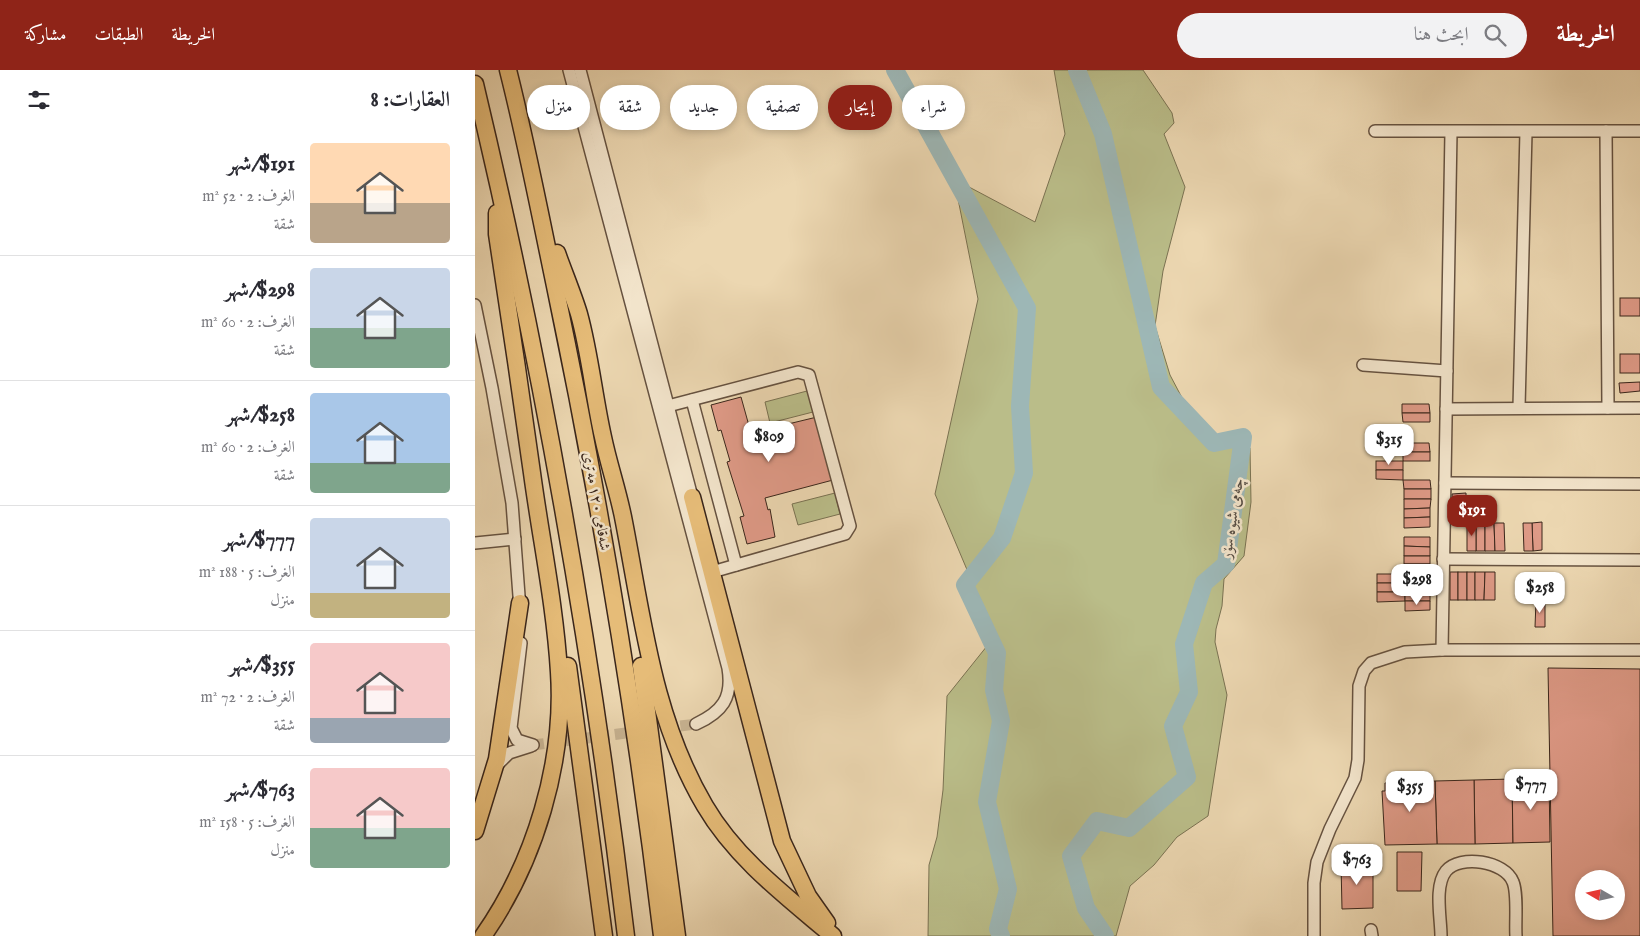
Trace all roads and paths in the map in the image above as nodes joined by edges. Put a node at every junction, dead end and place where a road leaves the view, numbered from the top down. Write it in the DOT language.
graph roads {
  1 [pos="508,70"];
  2 [pos="516,70"];
  3 [pos="569,70"];
  4 [pos="581,70"];
  5 [pos="475,84"];
  6 [pos="475,96"];
  7 [pos="519,113"];
  8 [pos="482,114"];
  9 [pos="1375,131"];
  10 [pos="1606,131"];
  11 [pos="1640,131"];
  12 [pos="1451,132"];
  13 [pos="1526,132"];
  14 [pos="498,183"];
  15 [pos="535,186"];
  16 [pos="475,305"];
  17 [pos="1363,365"];
  18 [pos="1447,371"];
  19 [pos="692,400"];
  20 [pos="669,406"];
  21 [pos="1519,407"];
  22 [pos="1608,408"];
  23 [pos="1640,408"];
  24 [pos="1446,409"];
  25 [pos="527,425"];
  26 [pos="603,439"];
  27 [pos="1445,483"];
  28 [pos="1640,484"];
  29 [pos="692,497"];
  30 [pos="515,539"];
  31 [pos="475,542"];
  32 [pos="1443,559"];
  33 [pos="1640,560"];
  34 [pos="737,565"];
  35 [pos="712,572"];
  36 [pos="520,603"];
  37 [pos="1442,650"];
  38 [pos="1640,650"];
  39 [pos="696,724"];
  40 [pos="495,768"];
  41 [pos="475,831"];
  42 [pos="483,936"];
  43 [pos="604,936"];
  44 [pos="626,936"];
  45 [pos="662,936"];
  46 [pos="677,936"];
  47 [pos="833,936"];
  48 [pos="838,936"];
  49 [pos="1314,936"];
  50 [pos="1441,936"];
  51 [pos="1516,936"];
  1 -- 7 [label="highway, شەقامی ١٢٠ مەتری"];
  2 -- 7 [label="highway"];
  3 -- 39 [label="street"];
  4 -- 20 [label="street"];
  5 -- 8 [label="highway"];
  6 -- 8 [label="highway"];
  7 -- 15 [label="highway, شەقامی ١٢٠ مەتری"];
  8 -- 14 [label="highway"];
  9 -- 12 [label="street"];
  10 -- 11 [label="street"];
  10 -- 13 [label="street"];
  10 -- 22 [label="street"];
  12 -- 13 [label="street"];
  12 -- 18 [label="street"];
  13 -- 21 [label="street"];
  14 -- 25 [label="highway"];
  14 -- 44 [label="highway"];
  15 -- 26 [label="highway"];
  15 -- 45 [label="highway, شەقامی ١٢٠ مەتری"];
  16 -- 30 [label="street"];
  17 -- 18 [label="street"];
  18 -- 24 [label="street"];
  19 -- 20 [label="street"];
  19 -- 34 [label="street"];
  19 -- 34 [label="street"];
  20 -- 29 [label="street"];
  21 -- 22 [label="street"];
  21 -- 24 [label="street"];
  22 -- 23 [label="street"];
  24 -- 27 [label="street"];
  25 -- 42 [label="highway"];
  25 -- 43 [label="highway"];
  26 -- 46 [label="highway"];
  26 -- 47 [label="highway"];
  27 -- 28 [label="street"];
  27 -- 32 [label="street"];
  29 -- 35 [label="highway"];
  30 -- 31 [label="street"];
  30 -- 36 [label="street"];
  32 -- 33 [label="street"];
  32 -- 37 [label="street"];
  34 -- 35 [label="street"];
  35 -- 48 [label="highway"];
  36 -- 40 [label="highway"];
  36 -- 40 [label="street"];
  37 -- 38 [label="street"];
  37 -- 49 [label="street"];
  40 -- 41 [label="highway"];
  50 -- 51 [label="street"];
}
